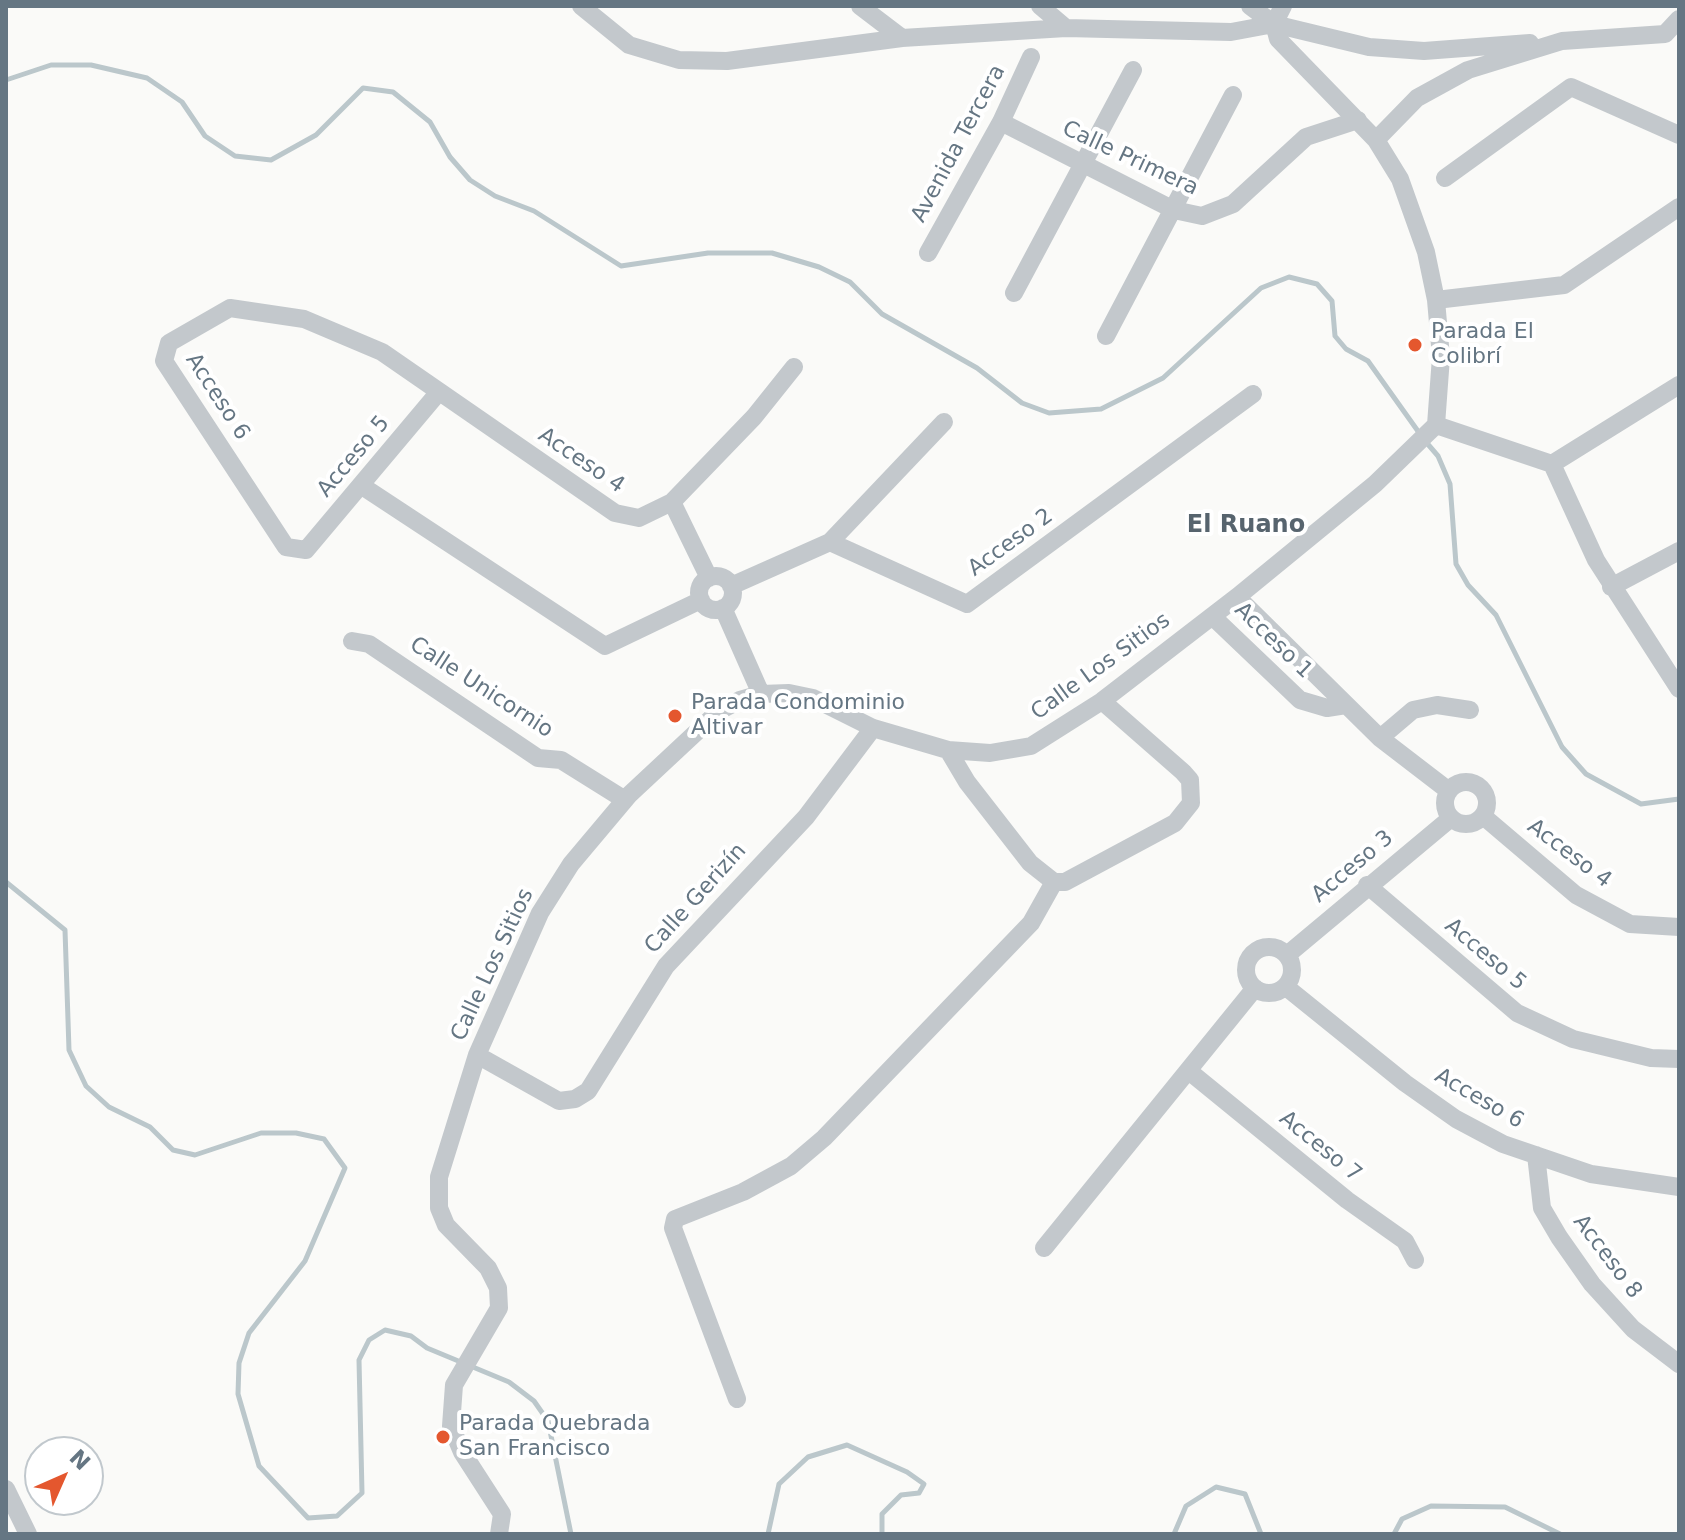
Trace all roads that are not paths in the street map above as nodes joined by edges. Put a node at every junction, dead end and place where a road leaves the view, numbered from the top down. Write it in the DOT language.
graph roads {
  1 [pos="581,6"];
  2 [pos="860,6"];
  3 [pos="1040,6"];
  4 [pos="1250,6"];
  5 [pos="1283,6"];
  6 [pos="1679,19"];
  7 [pos="1274,24"];
  8 [pos="1066,28"];
  9 [pos="902,38"];
  10 [pos="1562,41"];
  11 [pos="1031,57"];
  12 [pos="1133,70"];
  13 [pos="1233,95"];
  14 [pos="1358,120"];
  15 [pos="1001,122"];
  16 [pos="1679,135"];
  17 [pos="1376,140"];
  18 [pos="1084,167"];
  19 [pos="1445,178"];
  20 [pos="1679,207"];
  21 [pos="1174,210"];
  22 [pos="928,253"];
  23 [pos="1014,293"];
  24 [pos="1436,300"];
  25 [pos="1106,336"];
  26 [pos="794,367"];
  27 [pos="1679,385"];
  28 [pos="438,393"];
  29 [pos="1253,394"];
  30 [pos="944,422"];
  31 [pos="1436,425"];
  32 [pos="1552,464"];
  33 [pos="362,486"];
  34 [pos="672,502"];
  35 [pos="830,542"];
  36 [pos="306,550"];
  37 [pos="1679,551"];
  38 [pos="709,578"];
  39 [pos="731,586"];
  40 [pos="1611,587"];
  41 [pos="1237,597"];
  42 [pos="701,600"];
  43 [pos="723,608"];
  44 [pos="1212,616"];
  45 [pos="352,641"];
  46 [pos="1679,689"];
  47 [pos="761,694"];
  48 [pos="1102,701"];
  49 [pos="1346,705"];
  50 [pos="1470,710"];
  51 [pos="873,728"];
  52 [pos="1380,738"];
  53 [pos="948,750"];
  54 [pos="1449,791"];
  55 [pos="625,800"];
  56 [pos="1483,816"];
  57 [pos="1451,818"];
  58 [pos="1054,882"];
  59 [pos="1367,885"];
  60 [pos="1679,927"];
  61 [pos="1287,955"];
  62 [pos="1286,987"];
  63 [pos="1255,988"];
  64 [pos="477,1055"];
  65 [pos="1679,1059"];
  66 [pos="1190,1072"];
  67 [pos="1536,1155"];
  68 [pos="1679,1187"];
  69 [pos="1044,1248"];
  70 [pos="1415,1260"];
  71 [pos="1679,1364"];
  72 [pos="737,1399"];
  73 [pos="6,1489"];
  74 [pos="28,1534"];
  75 [pos="499,1534"];
  1 -- 9 [label="street"];
  2 -- 9 [label="street"];
  3 -- 8 [label="street"];
  4 -- 7 [label="street"];
  5 -- 7 [label="street"];
  6 -- 10 [label="street"];
  7 -- 8 [label="street"];
  7 -- 10 [label="street"];
  7 -- 14 [label="street"];
  8 -- 9 [label="street"];
  10 -- 17 [label="street"];
  11 -- 15 [label="street, Avenida Tercera"];
  12 -- 18 [label="street"];
  13 -- 21 [label="street"];
  14 -- 17 [label="street"];
  14 -- 21 [label="street, Calle Primera"];
  15 -- 18 [label="street, Calle Primera"];
  15 -- 22 [label="street, Avenida Tercera"];
  16 -- 19 [label="street"];
  17 -- 24 [label="street"];
  18 -- 21 [label="street, Calle Primera"];
  18 -- 23 [label="street"];
  20 -- 24 [label="street"];
  21 -- 25 [label="street"];
  24 -- 31 [label="street"];
  26 -- 34 [label="street, Acceso 4"];
  27 -- 32 [label="street"];
  28 -- 33 [label="street, Acceso 5"];
  28 -- 34 [label="street, Acceso 4"];
  28 -- 36 [label="street, Acceso 6"];
  29 -- 35 [label="street, Acceso 2"];
  30 -- 35 [label="street"];
  31 -- 32 [label="street"];
  31 -- 41 [label="street, Calle Los Sitios"];
  32 -- 40 [label="street"];
  33 -- 36 [label="street, Acceso 5"];
  33 -- 42 [label="street"];
  34 -- 38 [label="street"];
  35 -- 39 [label="street"];
  37 -- 40 [label="street"];
  38 -- 39 [label="street"];
  38 -- 42 [label="street"];
  39 -- 43 [label="street"];
  40 -- 46 [label="street"];
  41 -- 44 [label="street, Calle Los Sitios"];
  41 -- 49 [label="street, Acceso 1"];
  42 -- 43 [label="street"];
  43 -- 47 [label="street"];
  44 -- 48 [label="street, Calle Los Sitios"];
  44 -- 49 [label="street, Acceso 1"];
  45 -- 55 [label="street, Calle Unicornio"];
  47 -- 51 [label="street, Calle Los Sitios"];
  47 -- 55 [label="street, Calle Los Sitios"];
  48 -- 53 [label="street, Calle Los Sitios"];
  48 -- 58 [label="street"];
  49 -- 52 [label="street, Acceso 1"];
  50 -- 52 [label="street"];
  51 -- 53 [label="street, Calle Los Sitios"];
  51 -- 64 [label="street, Calle Gerizín"];
  52 -- 54 [label="street, Acceso 1"];
  53 -- 58 [label="street"];
  54 -- 56 [label="street"];
  54 -- 57 [label="street"];
  55 -- 64 [label="street, Calle Los Sitios"];
  56 -- 57 [label="street"];
  56 -- 60 [label="street, Acceso 4"];
  57 -- 59 [label="street, Acceso 3"];
  58 -- 72 [label="street"];
  59 -- 61 [label="street, Acceso 3"];
  59 -- 65 [label="street, Acceso 5"];
  61 -- 62 [label="street"];
  61 -- 63 [label="street"];
  62 -- 63 [label="street"];
  62 -- 67 [label="street, Acceso 6"];
  63 -- 66 [label="street"];
  64 -- 75 [label="street, Calle Los Sitios"];
  66 -- 69 [label="street"];
  66 -- 70 [label="street, Acceso 7"];
  67 -- 68 [label="street, Acceso 6"];
  67 -- 71 [label="street, Acceso 8"];
  73 -- 74 [label="street"];
}
